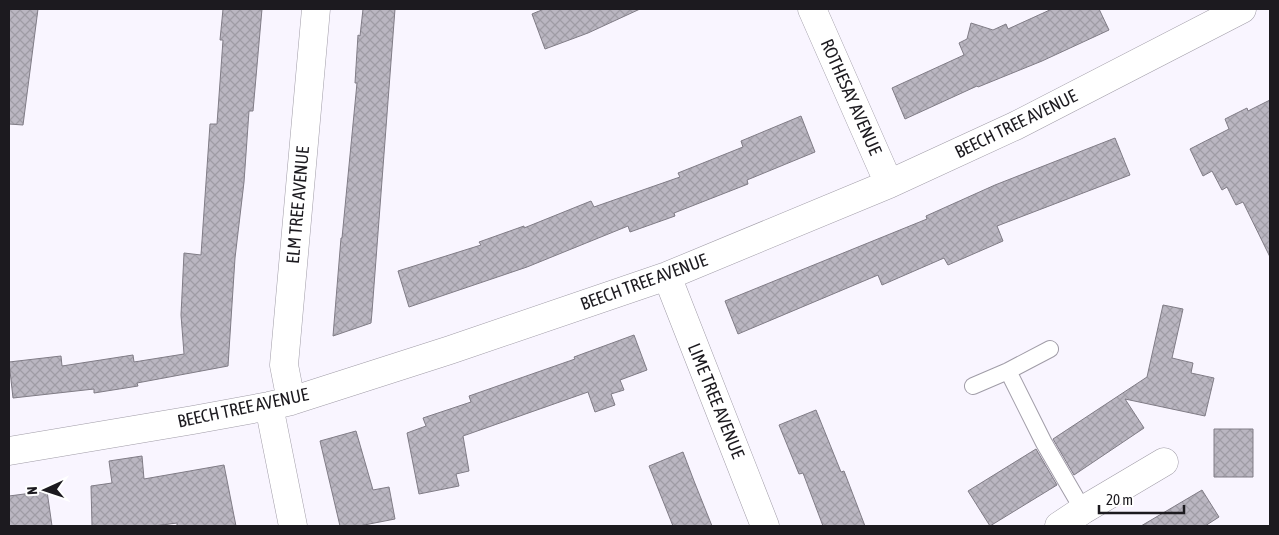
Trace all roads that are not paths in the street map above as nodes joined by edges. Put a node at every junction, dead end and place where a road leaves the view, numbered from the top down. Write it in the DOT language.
graph roads {
  1 [pos="316,9"];
  2 [pos="812,9"];
  3 [pos="1242,9"];
  4 [pos="889,184"];
  5 [pos="667,276"];
  6 [pos="1050,349"];
  7 [pos="1008,371"];
  8 [pos="973,386"];
  9 [pos="280,403"];
  10 [pos="9,451"];
  11 [pos="1164,462"];
  12 [pos="1083,510"];
  13 [pos="293,526"];
  14 [pos="765,526"];
  15 [pos="1059,526"];
  1 -- 9 [label="street, ELM TREE AVENUE"];
  2 -- 4 [label="street, ROTHESAY AVENUE"];
  3 -- 4 [label="street, BEECH TREE AVENUE"];
  4 -- 5 [label="street, BEECH TREE AVENUE"];
  5 -- 9 [label="street, BEECH TREE AVENUE"];
  5 -- 14 [label="street, LIME TREE AVENUE"];
  6 -- 7 [label="lane"];
  7 -- 8 [label="lane"];
  7 -- 12 [label="lane"];
  9 -- 10 [label="street, BEECH TREE AVENUE"];
  9 -- 13 [label="street, ELM TREE AVENUE"];
  11 -- 12 [label="street"];
  12 -- 15 [label="street"];
}
